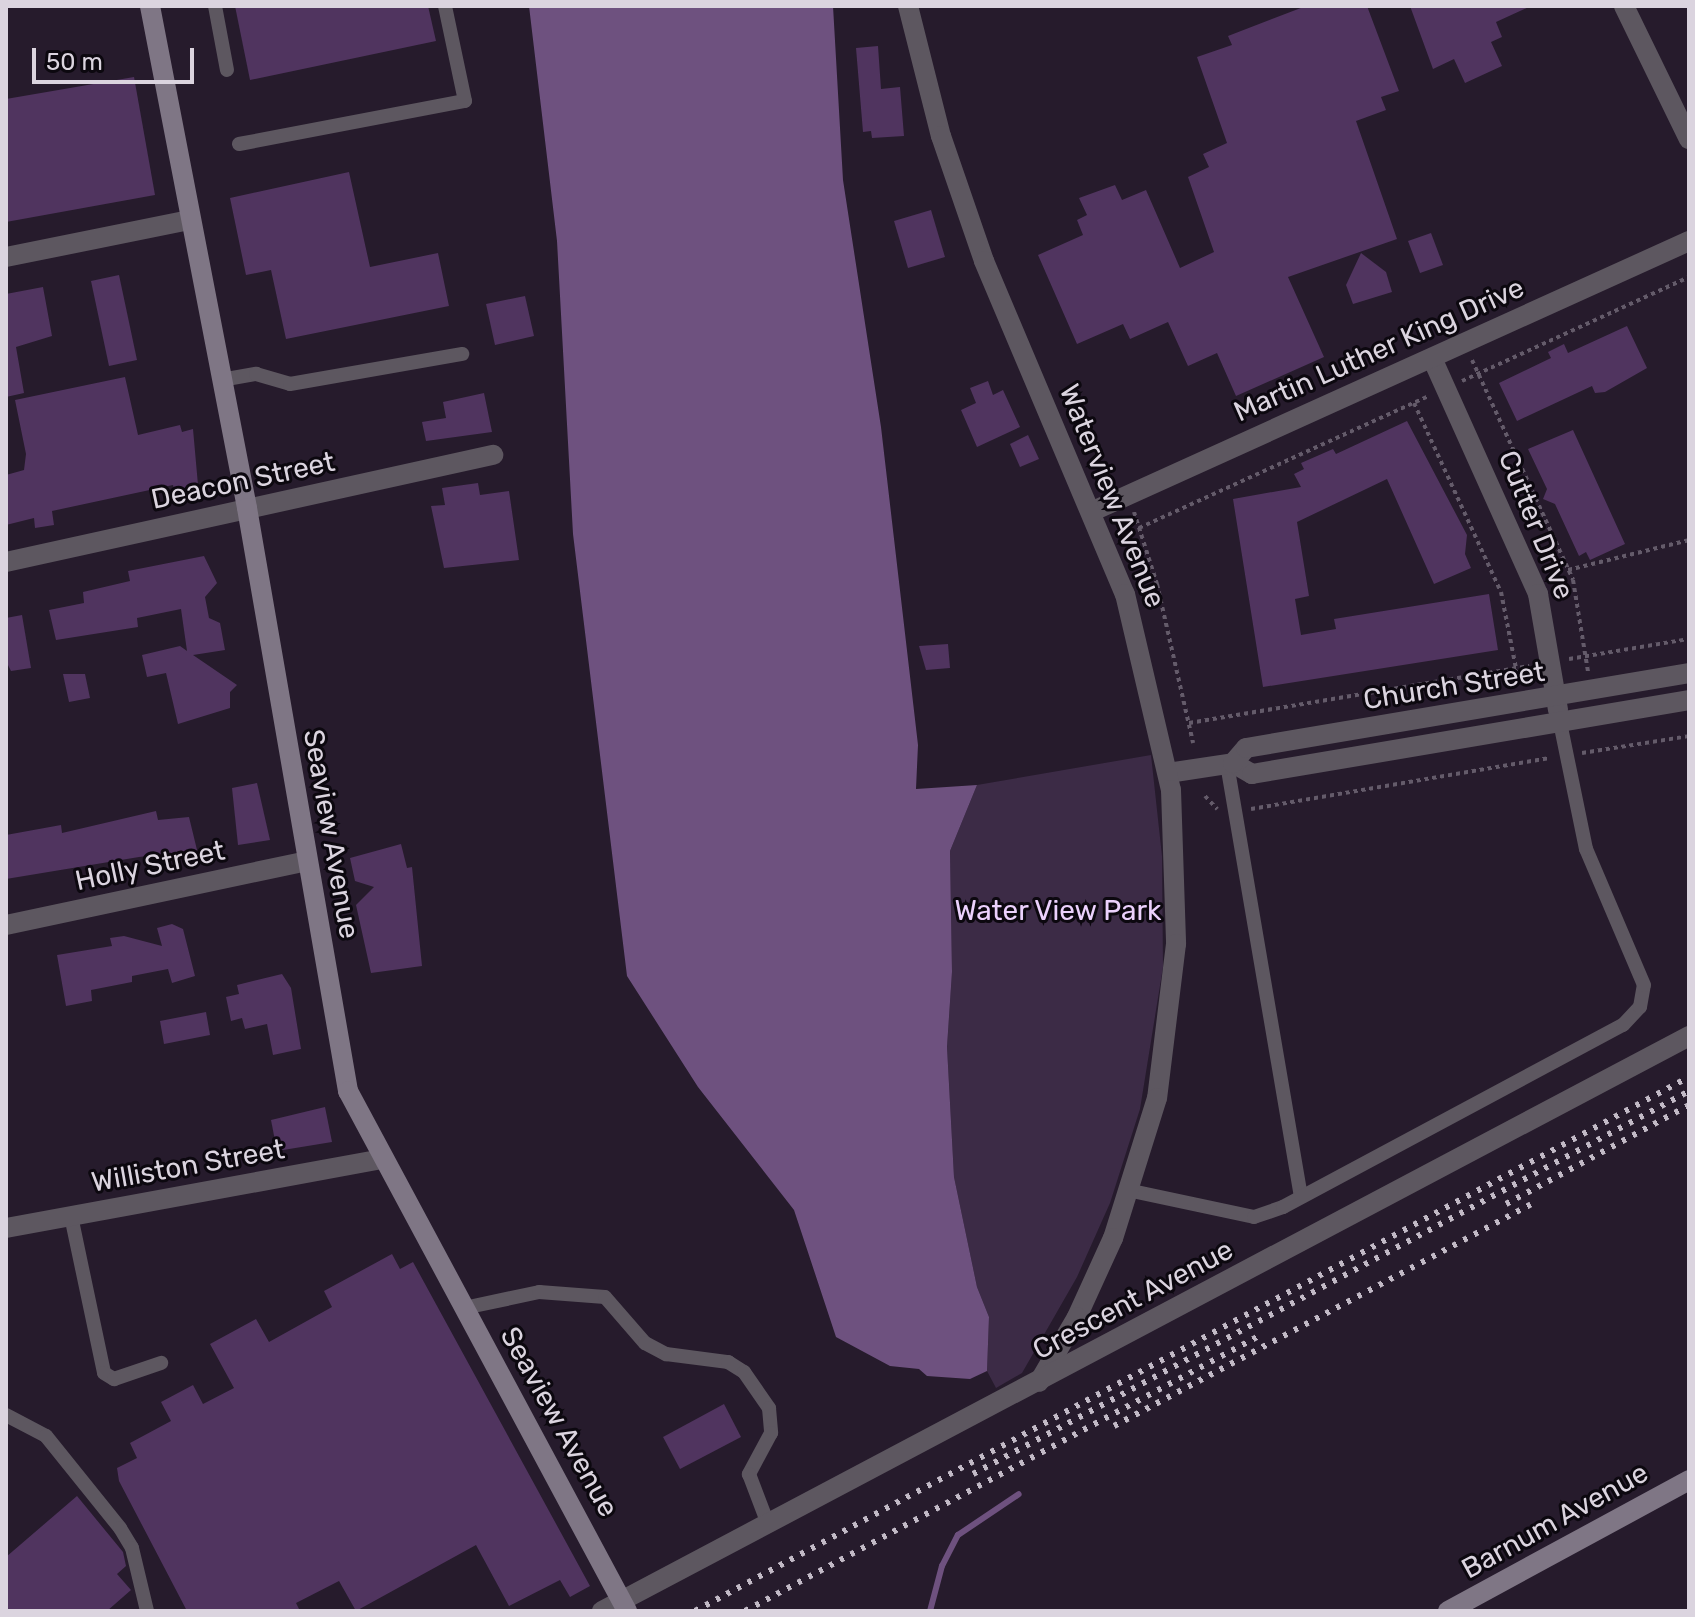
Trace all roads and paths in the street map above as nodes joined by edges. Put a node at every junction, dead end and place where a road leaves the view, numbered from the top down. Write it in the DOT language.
graph roads {
  1 [pos="150,6"];
  2 [pos="215,6"];
  3 [pos="445,6"];
  4 [pos="908,6"];
  5 [pos="1624,6"];
  6 [pos="227,70"];
  7 [pos="1689,139"];
  8 [pos="239,144"];
  9 [pos="189,220"];
  10 [pos="1689,241"];
  11 [pos="6,257"];
  12 [pos="1689,277"];
  13 [pos="1464,343"];
  14 [pos="462,354"];
  15 [pos="1432,358"];
  16 [pos="1478,374"];
  17 [pos="221,380"];
  18 [pos="1446,389"];
  19 [pos="1414,403"];
  20 [pos="493,455"];
  21 [pos="1128,494"];
  22 [pos="247,508"];
  23 [pos="1093,511"];
  24 [pos="1139,528"];
  25 [pos="1689,540"];
  26 [pos="6,562"];
  27 [pos="1568,570"];
  28 [pos="1689,639"];
  29 [pos="1586,656"];
  30 [pos="1551,662"];
  31 [pos="1516,668"];
  32 [pos="1689,673"];
  33 [pos="1591,691"];
  34 [pos="1556,697"];
  35 [pos="1689,700"];
  36 [pos="1522,703"];
  37 [pos="1595,716"];
  38 [pos="1560,722"];
  39 [pos="1189,723"];
  40 [pos="1526,728"];
  41 [pos="1689,736"];
  42 [pos="1193,743"];
  43 [pos="1602,750"];
  44 [pos="1567,756"];
  45 [pos="1532,761"];
  46 [pos="1230,763"];
  47 [pos="1168,773"];
  48 [pos="1205,796"];
  49 [pos="1236,811"];
  50 [pos="306,861"];
  51 [pos="6,925"];
  52 [pos="1689,1036"];
  53 [pos="381,1159"];
  54 [pos="1132,1191"];
  55 [pos="1301,1196"];
  56 [pos="71,1216"];
  57 [pos="6,1228"];
  58 [pos="464,1308"];
  59 [pos="161,1363"];
  60 [pos="1039,1382"];
  61 [pos="6,1415"];
  62 [pos="1689,1480"];
  63 [pos="768,1524"];
  64 [pos="625,1606"];
  65 [pos="147,1611"];
  66 [pos="602,1611"];
  67 [pos="1448,1611"];
  1 -- 9 [label="main road, Seaview Avenue"];
  2 -- 6 [label="lane"];
  3 -- 8 [label="lane"];
  4 -- 23 [label="street, Waterview Avenue"];
  5 -- 7 [label="street"];
  9 -- 11 [label="street"];
  9 -- 17 [label="main road, Seaview Avenue"];
  10 -- 13 [label="street, Martin Luther King Drive"];
  12 -- 16 [label="path"];
  13 -- 15 [label="street, Martin Luther King Drive"];
  13 -- 16 [label="path"];
  14 -- 17 [label="lane"];
  15 -- 18 [label="street, Cutter Drive"];
  15 -- 21 [label="street, Martin Luther King Drive"];
  16 -- 18 [label="path"];
  16 -- 27 [label="path"];
  17 -- 22 [label="main road, Seaview Avenue"];
  18 -- 19 [label="path"];
  18 -- 30 [label="street, Cutter Drive"];
  19 -- 24 [label="path"];
  19 -- 31 [label="path"];
  20 -- 22 [label="street, Deacon Street"];
  21 -- 23 [label="street, Martin Luther King Drive"];
  21 -- 24 [label="path"];
  22 -- 26 [label="street, Deacon Street"];
  22 -- 50 [label="main road, Seaview Avenue"];
  23 -- 47 [label="street, Waterview Avenue"];
  24 -- 39 [label="path"];
  25 -- 27 [label="path"];
  27 -- 29 [label="path"];
  28 -- 29 [label="path"];
  29 -- 30 [label="path"];
  29 -- 33 [label="path"];
  30 -- 31 [label="path"];
  30 -- 34 [label="street, Cutter Drive"];
  31 -- 36 [label="path"];
  31 -- 39 [label="path"];
  32 -- 33 [label="street, Church Street"];
  33 -- 34 [label="street, Church Street"];
  34 -- 36 [label="street, Church Street"];
  34 -- 38 [label="street, Cutter Drive"];
  35 -- 37 [label="street, Church Street"];
  36 -- 46 [label="street, Church Street"];
  37 -- 38 [label="street, Church Street"];
  37 -- 43 [label="path"];
  38 -- 40 [label="street, Church Street"];
  38 -- 44 [label="lane"];
  39 -- 42 [label="path"];
  40 -- 45 [label="path"];
  40 -- 46 [label="street, Church Street"];
  41 -- 43 [label="path"];
  43 -- 44 [label="path"];
  44 -- 45 [label="path"];
  44 -- 55 [label="lane"];
  45 -- 49 [label="path"];
  46 -- 47 [label="street, Church Street"];
  46 -- 49 [label="lane"];
  47 -- 54 [label="street, Waterview Avenue"];
  48 -- 49 [label="path"];
  49 -- 55 [label="lane"];
  50 -- 51 [label="street, Holly Street"];
  50 -- 53 [label="main road, Seaview Avenue"];
  52 -- 60 [label="street, Crescent Avenue"];
  53 -- 56 [label="street, Williston Street"];
  53 -- 58 [label="main road, Seaview Avenue"];
  54 -- 55 [label="lane"];
  54 -- 60 [label="street, Waterview Avenue"];
  56 -- 57 [label="street, Williston Street"];
  56 -- 59 [label="lane"];
  58 -- 63 [label="lane"];
  58 -- 64 [label="main road, Seaview Avenue"];
  60 -- 63 [label="street, Crescent Avenue"];
  61 -- 65 [label="lane"];
  62 -- 67 [label="main road, Barnum Avenue"];
  63 -- 64 [label="street, Crescent Avenue"];
  64 -- 66 [label="street, Crescent Avenue"];
}
